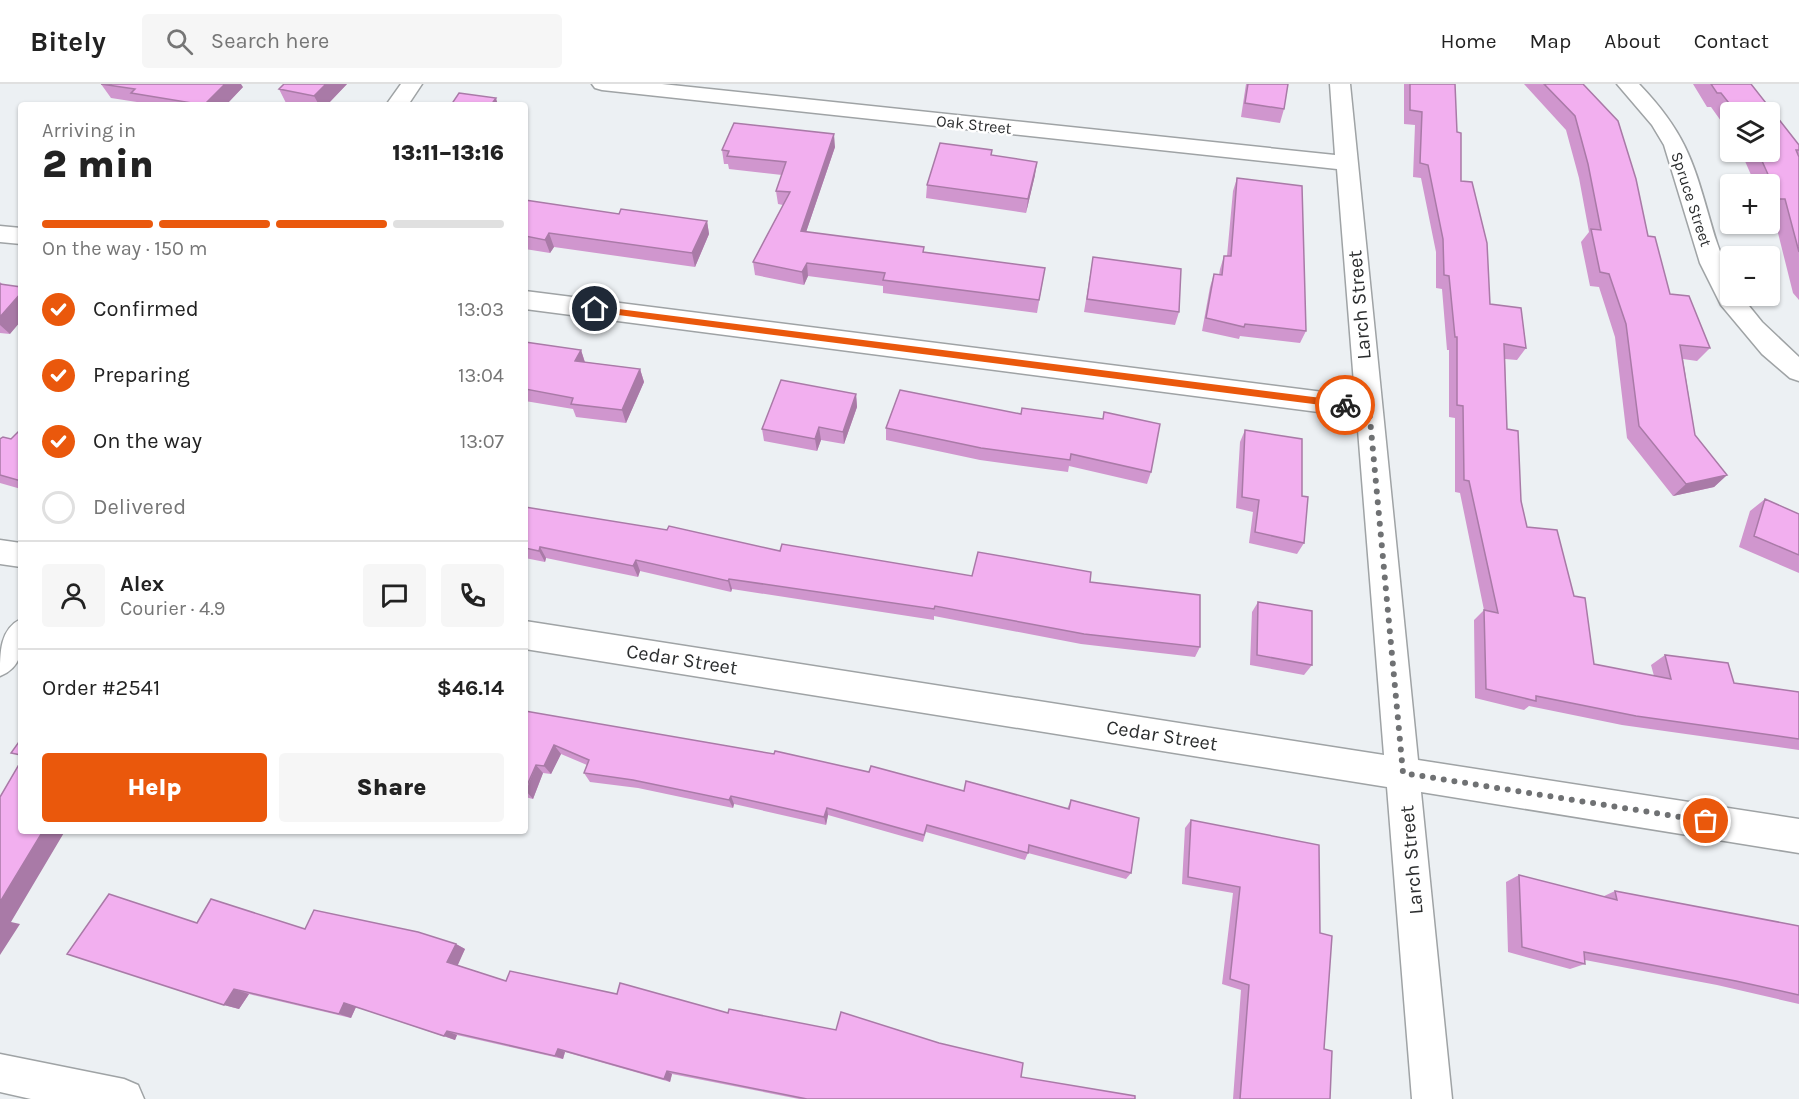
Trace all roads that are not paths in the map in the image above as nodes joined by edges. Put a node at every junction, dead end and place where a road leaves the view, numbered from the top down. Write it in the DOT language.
graph roads {
  1 [pos="412,84"];
  2 [pos="602,84"];
  3 [pos="1340,84"];
  4 [pos="1627,84"];
  5 [pos="399,102"];
  6 [pos="1347,164"];
  7 [pos="0,234"];
  8 [pos="18,236"];
  9 [pos="528,300"];
  10 [pos="1799,371"];
  11 [pos="1369,408"];
  12 [pos="0,552"];
  13 [pos="18,555"];
  14 [pos="528,634"];
  15 [pos="18,637"];
  16 [pos="0,662"];
  17 [pos="1403,773"];
  18 [pos="1799,836"];
  19 [pos="0,1073"];
  20 [pos="124,1099"];
  21 [pos="1432,1099"];
  1 -- 5 [label="street"];
  2 -- 6 [label="street, Oak Street"];
  3 -- 6 [label="street, Larch Street"];
  4 -- 10 [label="street, Spruce Street"];
  6 -- 11 [label="street, Larch Street"];
  7 -- 8 [label="street"];
  9 -- 11 [label="street"];
  11 -- 17 [label="street, Larch Street"];
  12 -- 13 [label="street"];
  14 -- 17 [label="street, Cedar Street"];
  15 -- 16 [label="street"];
  17 -- 18 [label="street, Cedar Street"];
  17 -- 21 [label="street, Larch Street"];
  19 -- 20 [label="street"];
}
